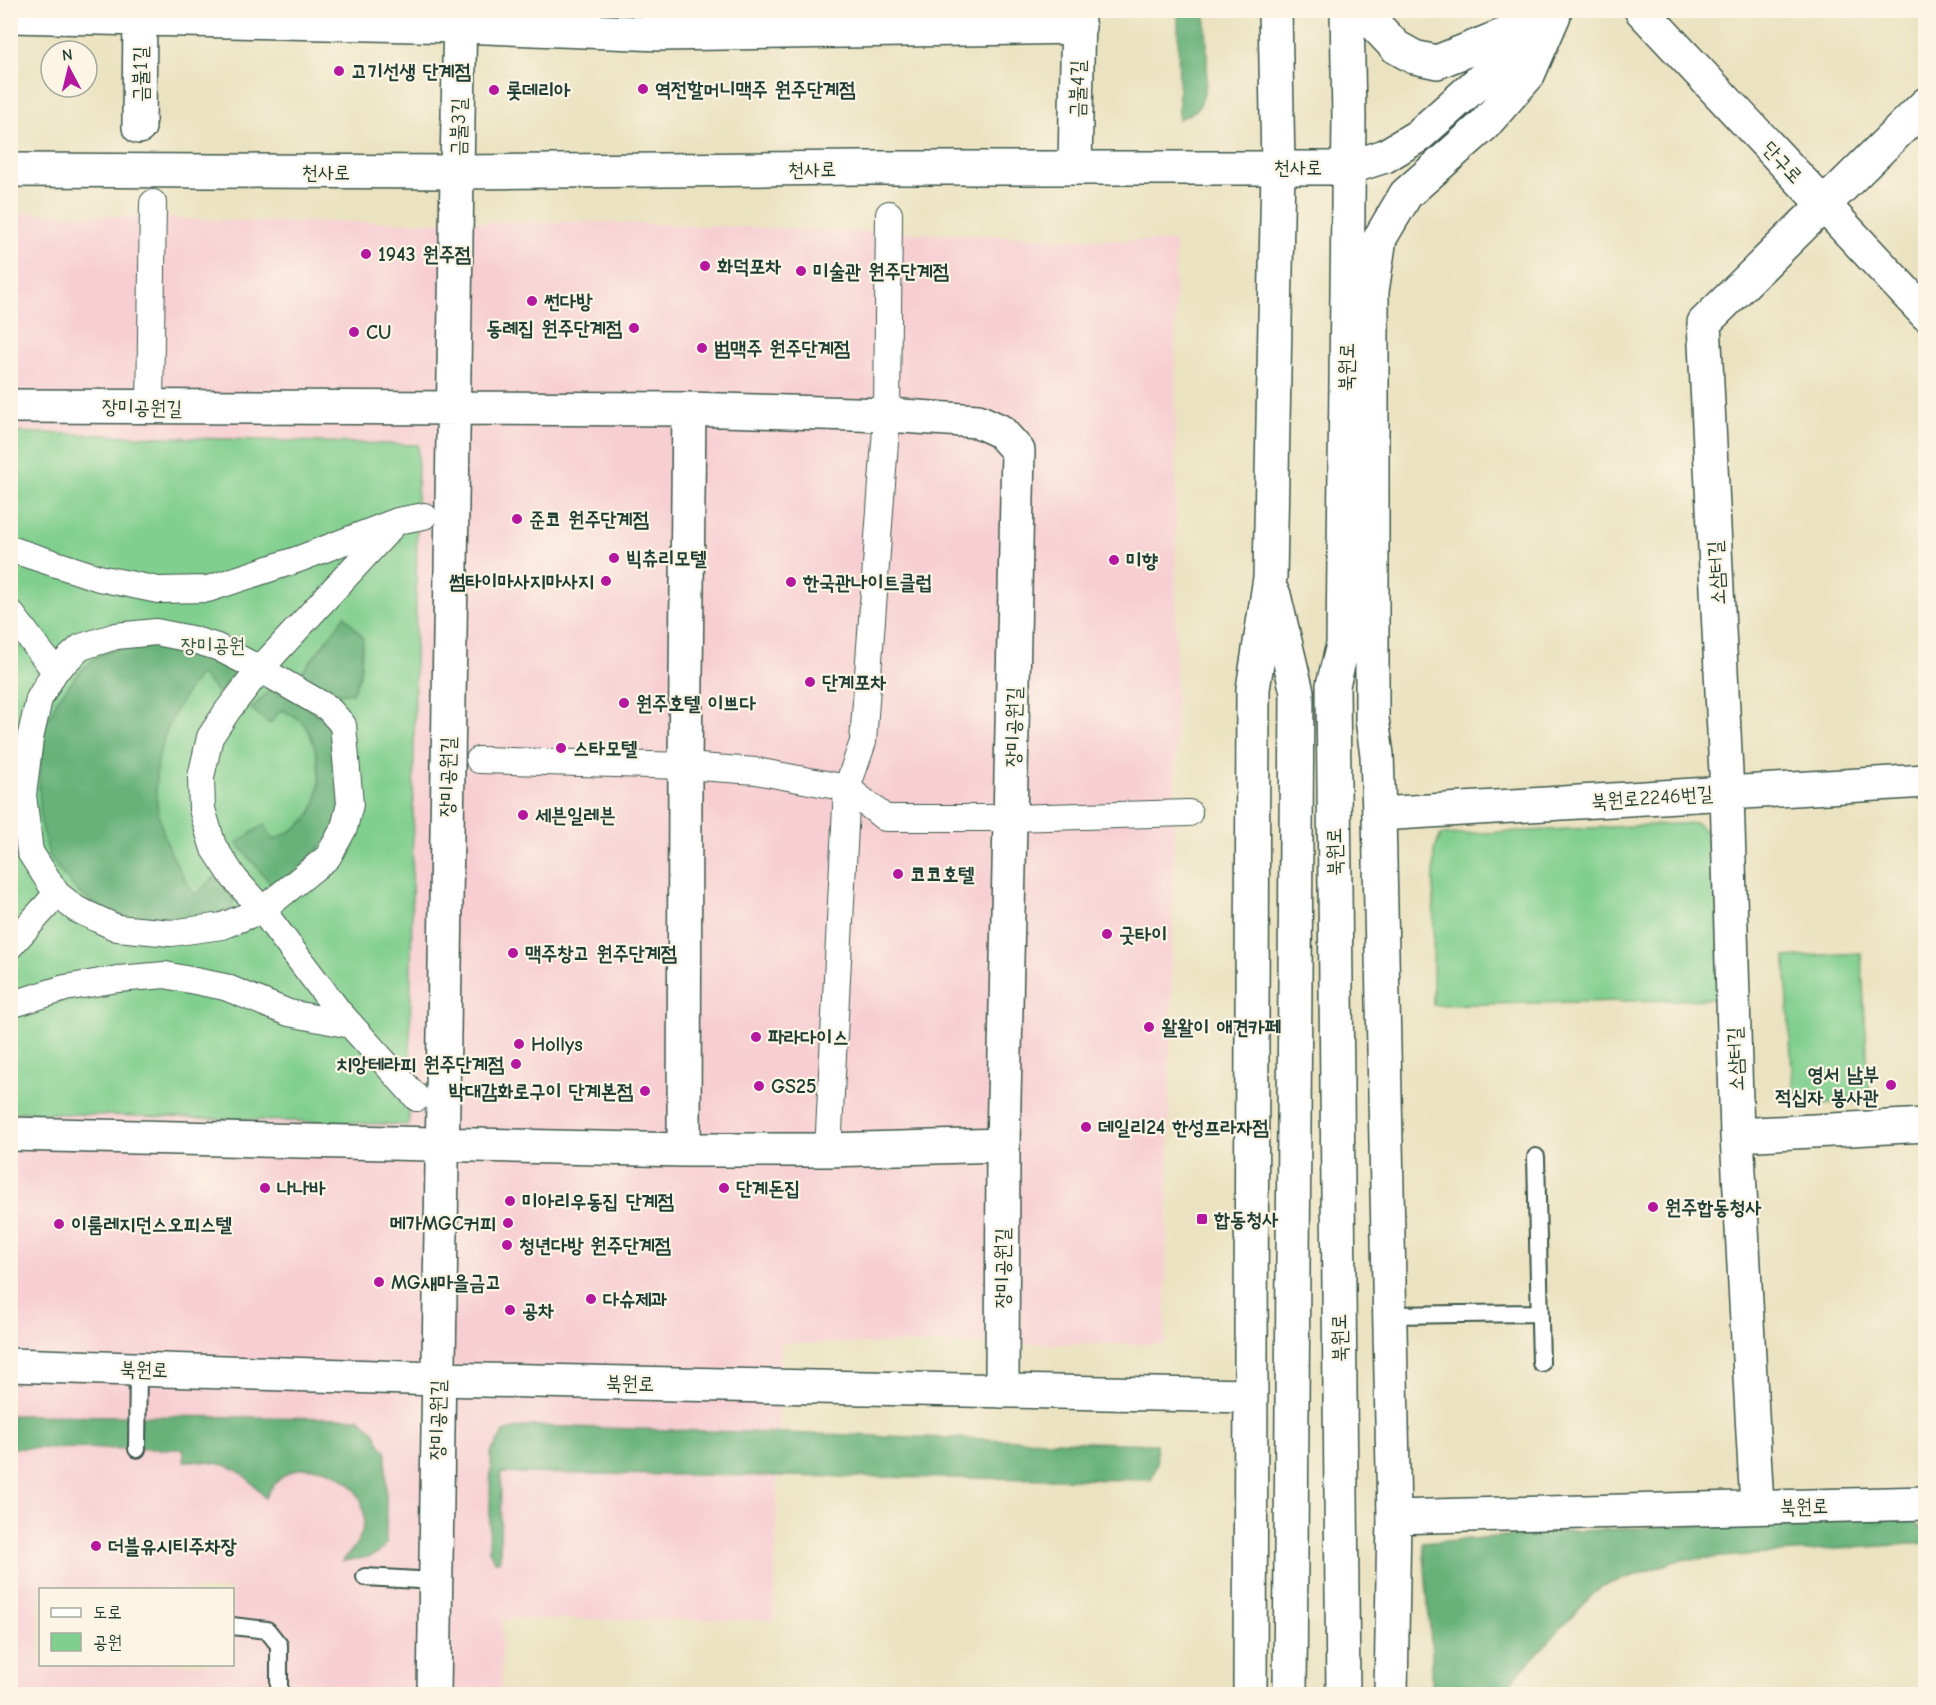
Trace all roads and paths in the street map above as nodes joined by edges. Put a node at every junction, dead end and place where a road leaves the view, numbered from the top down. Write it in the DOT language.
graph roads {
  1 [pos="1275,10"];
  2 [pos="1347,10"];
  3 [pos="1366,10"];
  4 [pos="1641,10"];
  5 [pos="1556,13"];
  6 [pos="18,15"];
  7 [pos="140,15"];
  8 [pos="269,17"];
  9 [pos="460,18"];
  10 [pos="1078,19"];
  11 [pos="873,20"];
  12 [pos="662,22"];
  13 [pos="1926,104"];
  14 [pos="140,128"];
  15 [pos="1278,167"];
  16 [pos="1075,168"];
  17 [pos="1348,168"];
  18 [pos="10,170"];
  19 [pos="457,172"];
  20 [pos="153,203"];
  21 [pos="1823,204"];
  22 [pos="889,214"];
  23 [pos="1926,314"];
  24 [pos="10,406"];
  25 [pos="150,406"];
  26 [pos="453,409"];
  27 [pos="689,409"];
  28 [pos="887,415"];
  29 [pos="424,516"];
  30 [pos="397,521"];
  31 [pos="10,549"];
  32 [pos="1270,579"];
  33 [pos="10,612"];
  34 [pos="1343,645"];
  35 [pos="260,669"];
  36 [pos="55,671"];
  37 [pos="1372,719"];
  38 [pos="479,760"];
  39 [pos="685,766"];
  40 [pos="1926,781"];
  41 [pos="848,788"];
  42 [pos="1727,793"];
  43 [pos="1189,813"];
  44 [pos="1379,814"];
  45 [pos="1011,818"];
  46 [pos="57,894"];
  47 [pos="262,910"];
  48 [pos="10,946"];
  49 [pos="10,1005"];
  50 [pos="351,1025"];
  51 [pos="417,1098"];
  52 [pos="1926,1125"];
  53 [pos="10,1134"];
  54 [pos="1737,1135"];
  55 [pos="441,1145"];
  56 [pos="1003,1145"];
  57 [pos="684,1150"];
  58 [pos="828,1150"];
  59 [pos="1536,1157"];
  60 [pos="1539,1314"];
  61 [pos="1390,1315"];
  62 [pos="1541,1363"];
  63 [pos="10,1365"];
  64 [pos="138,1369"];
  65 [pos="438,1379"];
  66 [pos="1002,1391"];
  67 [pos="1250,1396"];
  68 [pos="137,1449"];
  69 [pos="1926,1503"];
  70 [pos="1757,1507"];
  71 [pos="1394,1517"];
  72 [pos="365,1577"];
  73 [pos="435,1581"];
  74 [pos="234,1626"];
  75 [pos="1393,1686"];
  76 [pos="279,1695"];
  77 [pos="434,1695"];
  78 [pos="1250,1695"];
  79 [pos="1290,1695"];
  80 [pos="1342,1695"];
  1 -- 15 [label="street, 북원로"];
  2 -- 17 [label="street, 북원로"];
  3 -- 5 [label="street"];
  4 -- 21 [label="street, 단구로"];
  5 -- 17 [label="street, 천사로"];
  5 -- 37 [label="street"];
  6 -- 7 [label="street, 금불1길"];
  7 -- 8 [label="street, 금불1길"];
  7 -- 14 [label="street, 금불1길"];
  8 -- 9 [label="street, 금불1길"];
  9 -- 12 [label="street, 금불1길"];
  9 -- 19 [label="street, 금불3길"];
  10 -- 11 [label="street, 금불1길"];
  10 -- 16 [label="street, 금불4길"];
  11 -- 12 [label="street, 금불1길"];
  13 -- 21 [label="street, 소삼터길"];
  15 -- 16 [label="street, 천사로"];
  15 -- 17 [label="street, 천사로"];
  15 -- 32 [label="street, 북원로"];
  16 -- 19 [label="street, 천사로"];
  17 -- 34 [label="street, 북원로"];
  18 -- 19 [label="street, 천사로"];
  19 -- 26 [label="street, 장미공원길"];
  20 -- 25 [label="street"];
  21 -- 23 [label="street, 단구로"];
  21 -- 42 [label="street, 소삼터길"];
  22 -- 28 [label="street"];
  24 -- 25 [label="street, 장미공원길"];
  25 -- 26 [label="street, 장미공원길"];
  26 -- 27 [label="street, 장미공원길"];
  26 -- 55 [label="street, 장미공원길"];
  27 -- 28 [label="street, 장미공원길"];
  27 -- 39 [label="street"];
  28 -- 41 [label="street"];
  28 -- 45 [label="street, 장미공원길"];
  29 -- 30 [label="street"];
  30 -- 31 [label="street"];
  30 -- 35 [label="street"];
  32 -- 67 [label="street, 북원로"];
  32 -- 79 [label="street, 북원로"];
  33 -- 36 [label="street"];
  34 -- 37 [label="street"];
  34 -- 80 [label="street, 북원로"];
  35 -- 36 [label="street"];
  35 -- 47 [label="street"];
  35 -- 47 [label="street"];
  36 -- 46 [label="street"];
  37 -- 44 [label="street"];
  38 -- 39 [label="street, 장미공원길"];
  39 -- 41 [label="street, 장미공원길"];
  39 -- 57 [label="street"];
  40 -- 42 [label="street, 북원로2246번길"];
  41 -- 45 [label="street"];
  41 -- 58 [label="street"];
  42 -- 44 [label="street, 북원로2246번길"];
  42 -- 54 [label="street, 소삼터길"];
  43 -- 45 [label="street"];
  44 -- 61 [label="street"];
  45 -- 56 [label="street, 장미공원길"];
  46 -- 47 [label="street"];
  46 -- 48 [label="street"];
  47 -- 50 [label="street"];
  49 -- 50 [label="street"];
  50 -- 51 [label="street"];
  52 -- 54 [label="street"];
  53 -- 55 [label="street"];
  54 -- 70 [label="street, 소삼터길"];
  55 -- 57 [label="street"];
  55 -- 65 [label="street, 장미공원길"];
  56 -- 58 [label="street"];
  56 -- 66 [label="street, 장미공원길"];
  57 -- 58 [label="street"];
  59 -- 60 [label="lane"];
  60 -- 61 [label="lane"];
  60 -- 62 [label="lane"];
  61 -- 71 [label="street"];
  63 -- 64 [label="street, 북원로"];
  64 -- 65 [label="street, 북원로"];
  64 -- 68 [label="lane"];
  65 -- 66 [label="street, 북원로"];
  65 -- 73 [label="street, 장미공원길"];
  66 -- 67 [label="street, 북원로"];
  67 -- 78 [label="street, 북원로"];
  69 -- 70 [label="street, 북원로"];
  70 -- 71 [label="street, 북원로"];
  71 -- 75 [label="street"];
  72 -- 73 [label="lane"];
  73 -- 77 [label="street, 장미공원길"];
  74 -- 76 [label="lane"];
}
